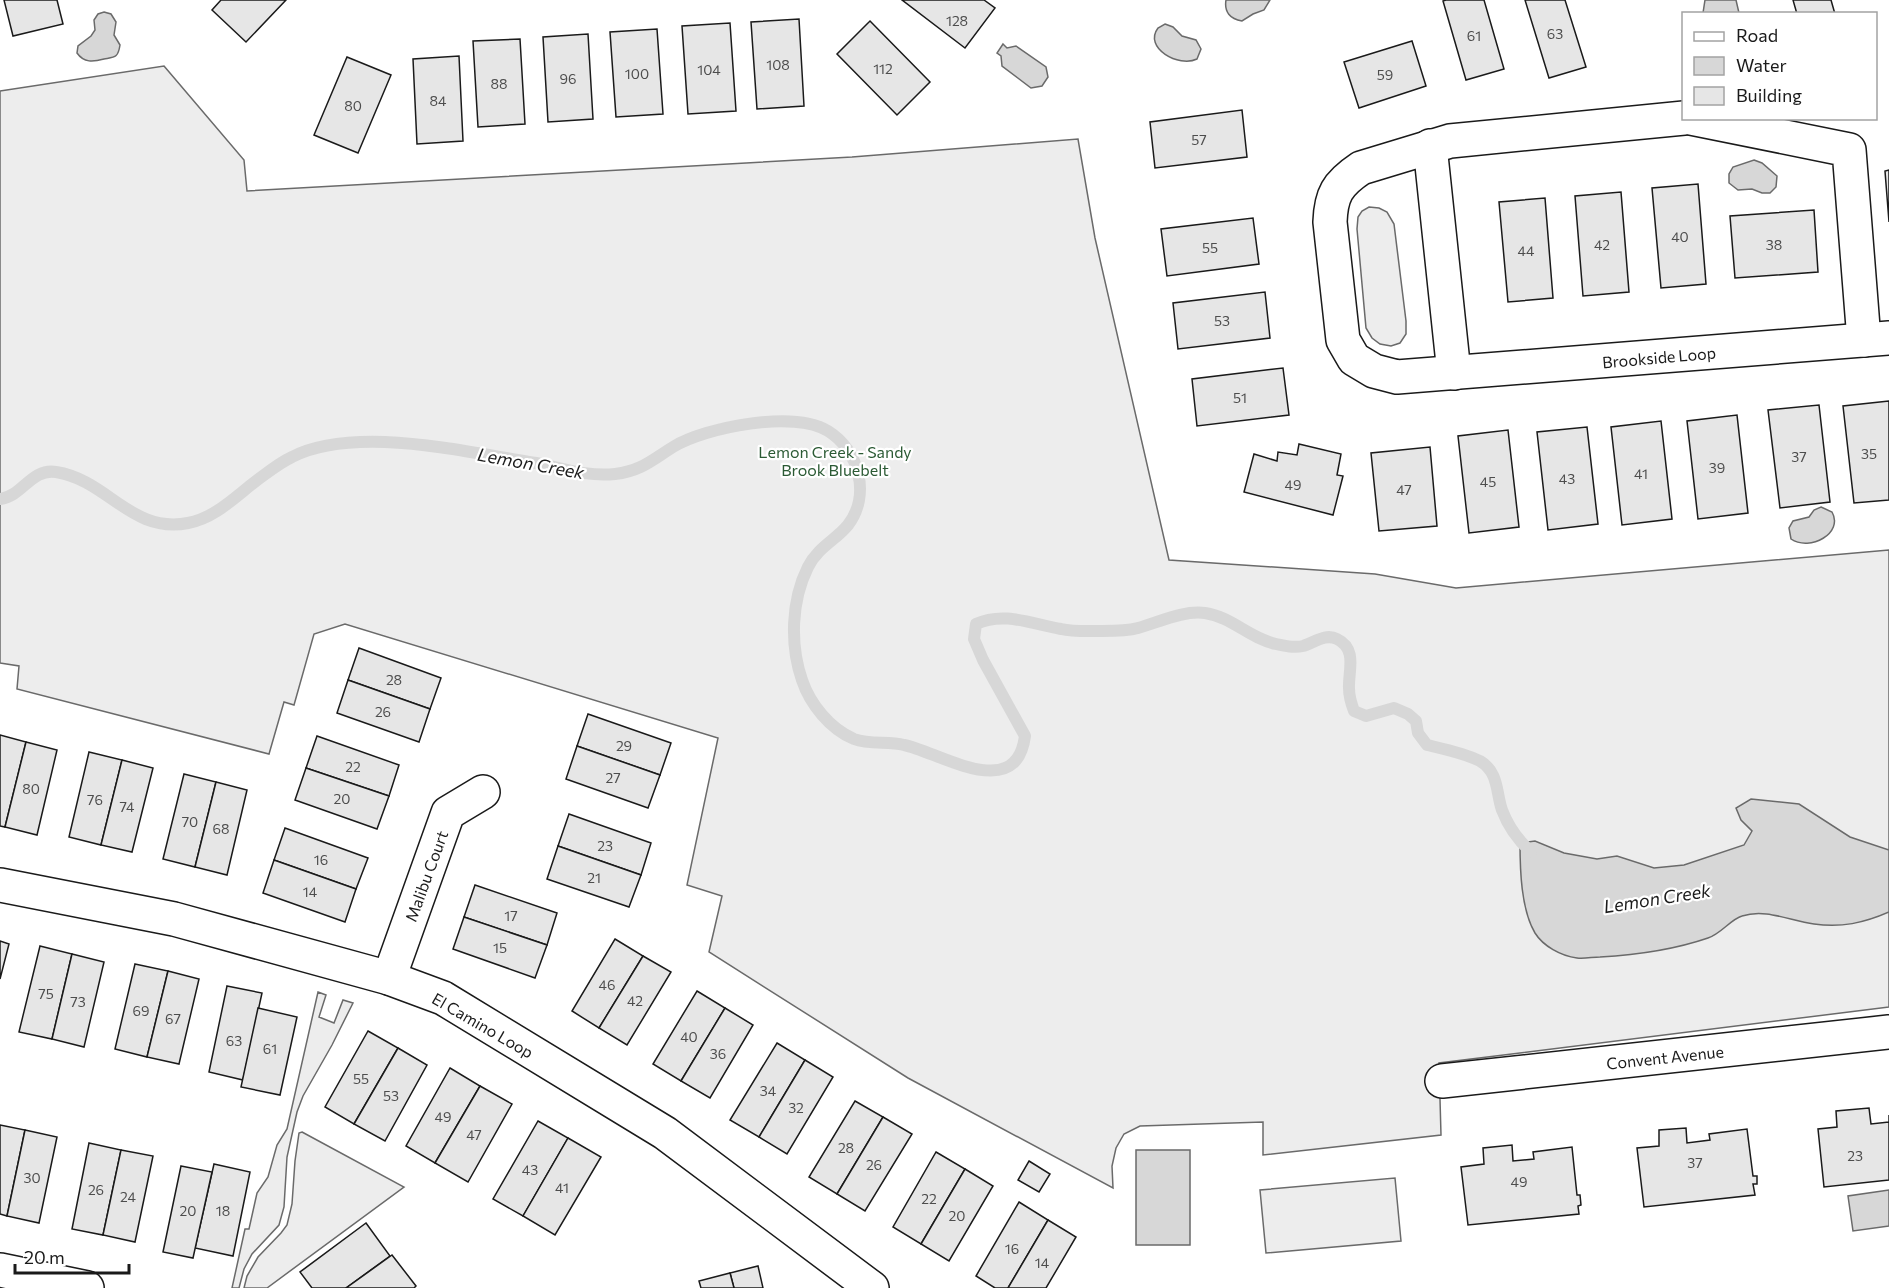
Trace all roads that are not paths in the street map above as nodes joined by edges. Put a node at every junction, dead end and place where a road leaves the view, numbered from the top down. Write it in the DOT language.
graph roads {
  1 [pos="1682,118"];
  2 [pos="1701,120"];
  3 [pos="1430,146"];
  4 [pos="1876,339"];
  5 [pos="1454,373"];
  6 [pos="483,792"];
  7 [pos="0,885"];
  8 [pos="389,978"];
  9 [pos="1889,1032"];
  10 [pos="1442,1081"];
  11 [pos="0,1270"];
  12 [pos="846,1277"];
  13 [pos="87,1288"];
  14 [pos="872,1288"];
  1 -- 3 [label="street, Brookside Loop"];
  2 -- 4 [label="street, Brookside Loop"];
  3 -- 5 [label="street"];
  3 -- 5 [label="street, Brookside Loop"];
  4 -- 5 [label="street, Brookside Loop"];
  6 -- 8 [label="street, Malibu Court"];
  7 -- 8 [label="street, El Camino Loop"];
  8 -- 12 [label="street, El Camino Loop"];
  9 -- 10 [label="street, Convent Avenue"];
  11 -- 13 [label="street"];
  12 -- 14 [label="street, El Camino Loop"];
}
